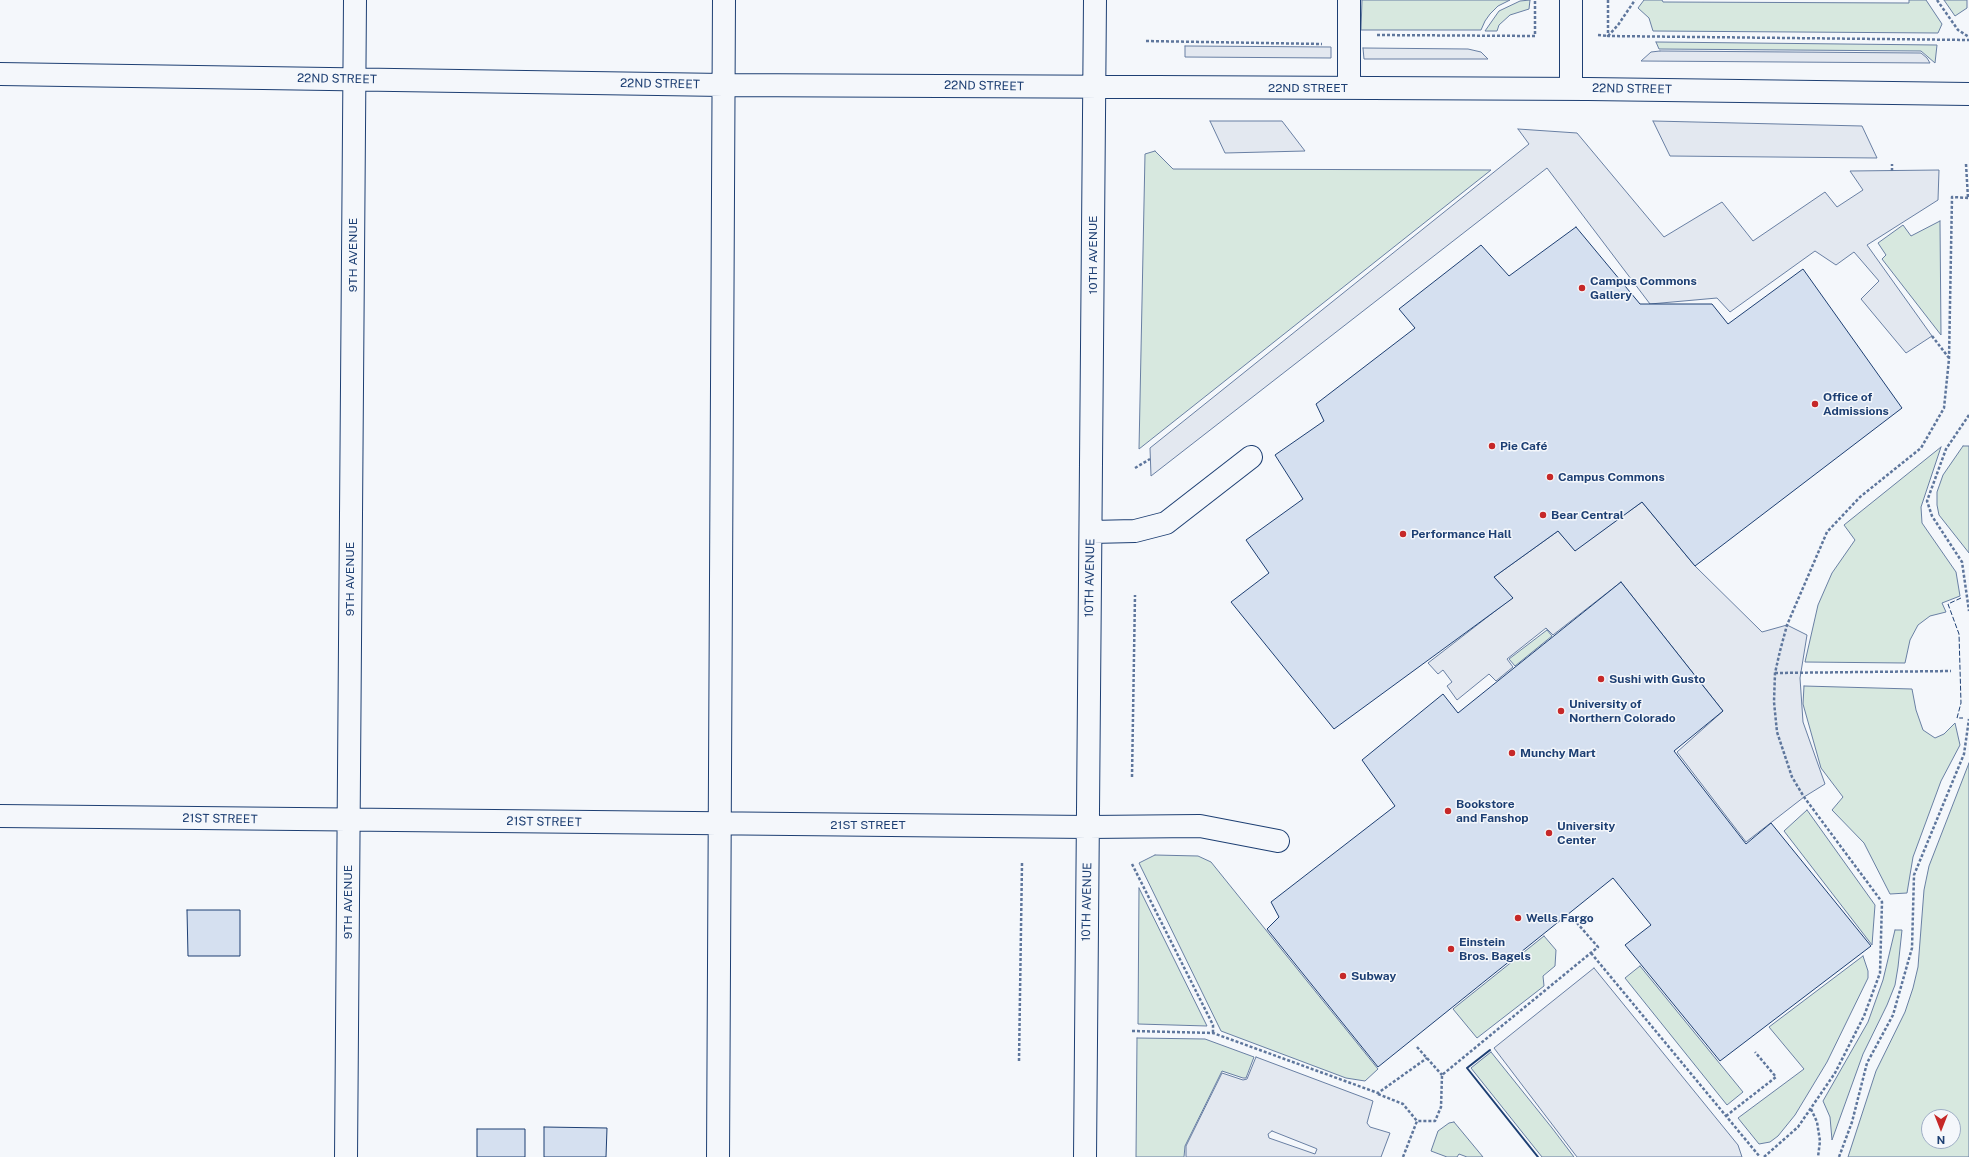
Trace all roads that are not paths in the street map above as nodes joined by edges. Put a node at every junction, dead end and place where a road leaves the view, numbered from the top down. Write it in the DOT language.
graph roads {
  1 [pos="355,0"];
  2 [pos="724,0"];
  3 [pos="1095,0"];
  4 [pos="1349,0"];
  5 [pos="1571,0"];
  6 [pos="0,74"];
  7 [pos="354,80"];
  8 [pos="723,85"];
  9 [pos="1095,88"];
  10 [pos="1348,88"];
  11 [pos="1571,89"];
  12 [pos="1969,94"];
  13 [pos="1250,457"];
  14 [pos="1091,532"];
  15 [pos="0,816"];
  16 [pos="348,820"];
  17 [pos="721,824"];
  18 [pos="1088,827"];
  19 [pos="1278,841"];
  20 [pos="346,1157"];
  21 [pos="718,1157"];
  22 [pos="1085,1157"];
  1 -- 7 [label="street, 9TH AVENUE"];
  2 -- 8 [label="street"];
  3 -- 9 [label="street, 10TH AVENUE"];
  4 -- 10 [label="street"];
  5 -- 11 [label="street"];
  6 -- 7 [label="street, 22ND STREET"];
  7 -- 8 [label="street, 22ND STREET"];
  7 -- 16 [label="street, 9TH AVENUE"];
  8 -- 9 [label="street, 22ND STREET"];
  8 -- 17 [label="street"];
  9 -- 10 [label="street, 22ND STREET"];
  9 -- 14 [label="street, 10TH AVENUE"];
  10 -- 11 [label="street, 22ND STREET"];
  11 -- 12 [label="street, 22ND STREET"];
  13 -- 14 [label="street"];
  14 -- 18 [label="street, 10TH AVENUE"];
  15 -- 16 [label="street, 21ST STREET"];
  16 -- 17 [label="street, 21ST STREET"];
  16 -- 20 [label="street, 9TH AVENUE"];
  17 -- 18 [label="street, 21ST STREET"];
  17 -- 21 [label="street"];
  18 -- 19 [label="street, 21ST STREET"];
  18 -- 22 [label="street, 10TH AVENUE"];
}
